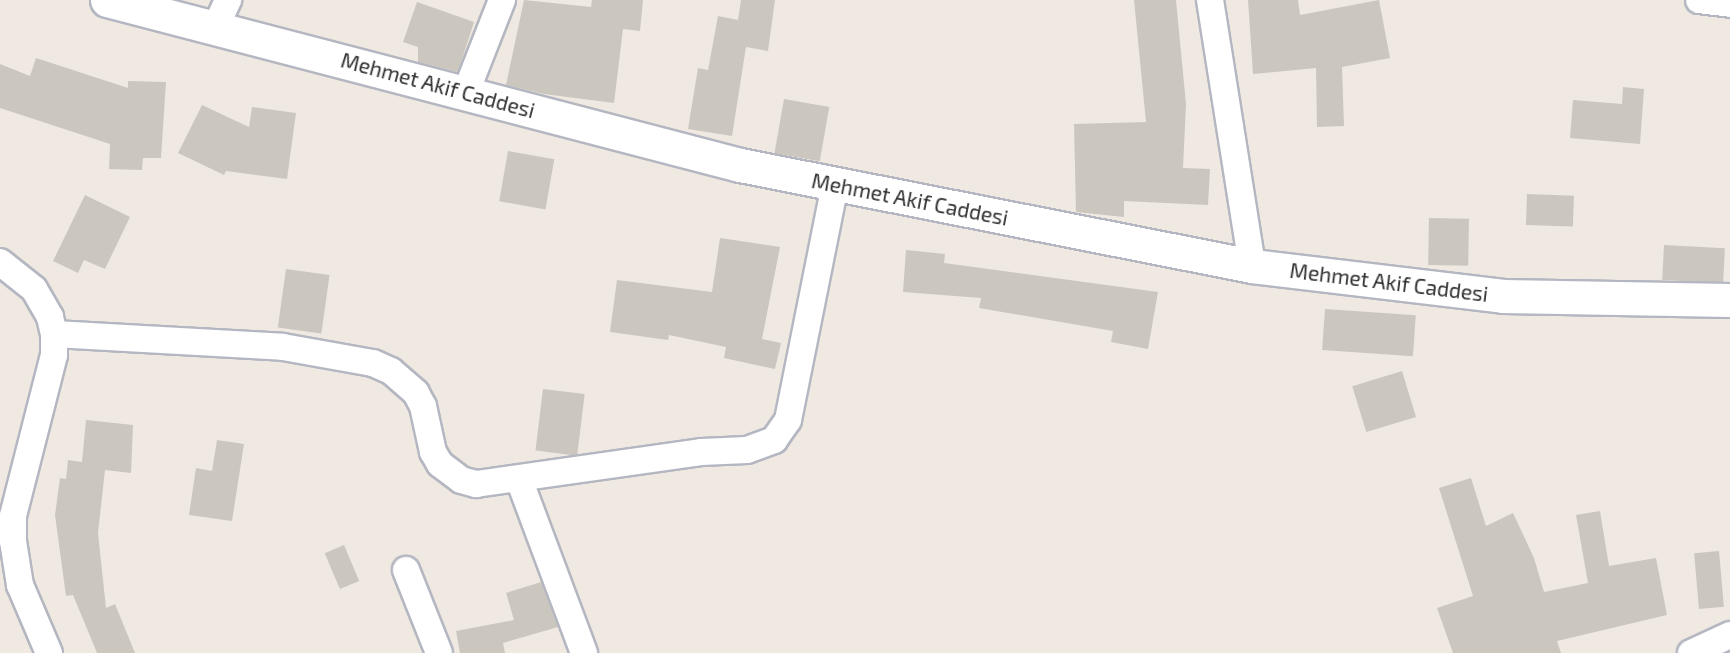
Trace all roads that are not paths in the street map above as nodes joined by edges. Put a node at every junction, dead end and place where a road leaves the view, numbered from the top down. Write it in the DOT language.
graph roads {
  1 [pos="107,0"];
  2 [pos="502,0"];
  3 [pos="1210,0"];
  4 [pos="1699,0"];
  5 [pos="1730,4"];
  6 [pos="222,13"];
  7 [pos="466,92"];
  8 [pos="835,185"];
  9 [pos="0,262"];
  10 [pos="1252,266"];
  11 [pos="1730,300"];
  12 [pos="54,334"];
  13 [pos="519,479"];
  14 [pos="406,570"];
  15 [pos="1730,635"];
  16 [pos="49,653"];
  17 [pos="439,653"];
  18 [pos="584,653"];
  19 [pos="1691,653"];
  1 -- 6 [label="street, Mehmet Akif Caddesi"];
  2 -- 7 [label="street"];
  3 -- 10 [label="street"];
  4 -- 5 [label="street"];
  6 -- 7 [label="street, Mehmet Akif Caddesi"];
  7 -- 8 [label="street, Mehmet Akif Caddesi"];
  8 -- 10 [label="street, Mehmet Akif Caddesi"];
  8 -- 13 [label="street"];
  9 -- 12 [label="street"];
  10 -- 11 [label="street, Mehmet Akif Caddesi"];
  12 -- 13 [label="street"];
  12 -- 16 [label="street"];
  13 -- 18 [label="street"];
  14 -- 17 [label="street"];
  15 -- 19 [label="street"];
}
